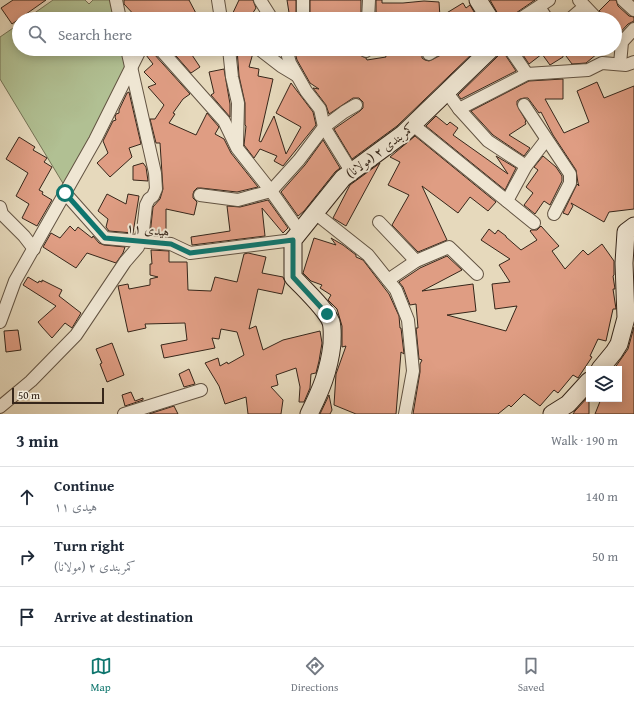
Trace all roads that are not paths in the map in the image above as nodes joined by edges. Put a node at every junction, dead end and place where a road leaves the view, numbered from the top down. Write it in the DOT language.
graph roads {
  1 [pos="116,0"];
  2 [pos="218,0"];
  3 [pos="260,0"];
  4 [pos="304,0"];
  5 [pos="369,0"];
  6 [pos="623,0"];
  7 [pos="544,3"];
  8 [pos="582,3"];
  9 [pos="634,10"];
  10 [pos="119,12"];
  11 [pos="218,12"];
  12 [pos="268,12"];
  13 [pos="303,12"];
  14 [pos="368,12"];
  15 [pos="530,12"];
  16 [pos="575,12"];
  17 [pos="590,12"];
  18 [pos="634,29"];
  19 [pos="624,40"];
  20 [pos="622,52"];
  21 [pos="128,56"];
  22 [pos="137,56"];
  23 [pos="166,56"];
  24 [pos="230,56"];
  25 [pos="268,56"];
  26 [pos="288,56"];
  27 [pos="485,56"];
  28 [pos="515,56"];
  29 [pos="621,56"];
  30 [pos="634,62"];
  31 [pos="620,64"];
  32 [pos="131,68"];
  33 [pos="528,74"];
  34 [pos="297,75"];
  35 [pos="446,91"];
  36 [pos="356,105"];
  37 [pos="524,105"];
  38 [pos="459,109"];
  39 [pos="413,126"];
  40 [pos="324,127"];
  41 [pos="546,140"];
  42 [pos="237,148"];
  43 [pos="526,166"];
  44 [pos="351,171"];
  45 [pos="272,191"];
  46 [pos="65,193"];
  47 [pos="200,195"];
  48 [pos="507,201"];
  49 [pos="0,207"];
  50 [pos="315,213"];
  51 [pos="554,214"];
  52 [pos="379,222"];
  53 [pos="534,223"];
  54 [pos="634,226"];
  55 [pos="297,236"];
  56 [pos="140,241"];
  57 [pos="34,249"];
  58 [pos="416,261"];
  59 [pos="477,274"];
  60 [pos="388,280"];
  61 [pos="0,322"];
  62 [pos="602,366"];
  63 [pos="586,385"];
  64 [pos="201,390"];
  65 [pos="0,407"];
  66 [pos="124,414"];
  67 [pos="309,414"];
  68 [pos="405,414"];
  69 [pos="552,414"];
  1 -- 10 [label="street"];
  2 -- 11 [label="street"];
  3 -- 12 [label="street"];
  4 -- 13 [label="street"];
  5 -- 14 [label="street"];
  6 -- 9 [label="street"];
  7 -- 15 [label="street"];
  8 -- 16 [label="street"];
  8 -- 17 [label="street"];
  18 -- 19 [label="street"];
  19 -- 20 [label="street"];
  21 -- 32 [label="street"];
  22 -- 32 [label="street"];
  23 -- 42 [label="street"];
  24 -- 42 [label="street"];
  25 -- 34 [label="street"];
  26 -- 34 [label="street"];
  27 -- 35 [label="street, کمربندی ۲ (مولانا)"];
  28 -- 33 [label="street"];
  29 -- 31 [label="street"];
  30 -- 31 [label="street"];
  31 -- 33 [label="street"];
  32 -- 46 [label="street"];
  32 -- 56 [label="street"];
  33 -- 38 [label="street"];
  34 -- 40 [label="street"];
  35 -- 38 [label="street"];
  35 -- 39 [label="street, کمربندی ۲ (مولانا)"];
  36 -- 40 [label="street"];
  37 -- 41 [label="street"];
  38 -- 43 [label="street"];
  39 -- 44 [label="street, کمربندی ۲ (مولانا)"];
  39 -- 48 [label="street"];
  40 -- 44 [label="street"];
  40 -- 45 [label="street"];
  41 -- 43 [label="street"];
  41 -- 51 [label="street"];
  42 -- 45 [label="street"];
  43 -- 48 [label="street"];
  44 -- 50 [label="street, کمربندی ۲ (مولانا)"];
  45 -- 47 [label="street"];
  45 -- 55 [label="street"];
  46 -- 56 [label="street, هیدی ۱۱"];
  46 -- 57 [label="street"];
  48 -- 53 [label="street"];
  49 -- 57 [label="street"];
  50 -- 55 [label="street, کمربندی ۲ (مولانا)"];
  50 -- 60 [label="street"];
  52 -- 58 [label="street"];
  54 -- 62 [label="street"];
  55 -- 56 [label="street, هیدی ۱۱"];
  55 -- 67 [label="street"];
  56 -- 65 [label="street"];
  57 -- 61 [label="street"];
  58 -- 59 [label="street"];
  58 -- 60 [label="street"];
  60 -- 68 [label="street"];
  63 -- 69 [label="street"];
  64 -- 66 [label="street"];
}
